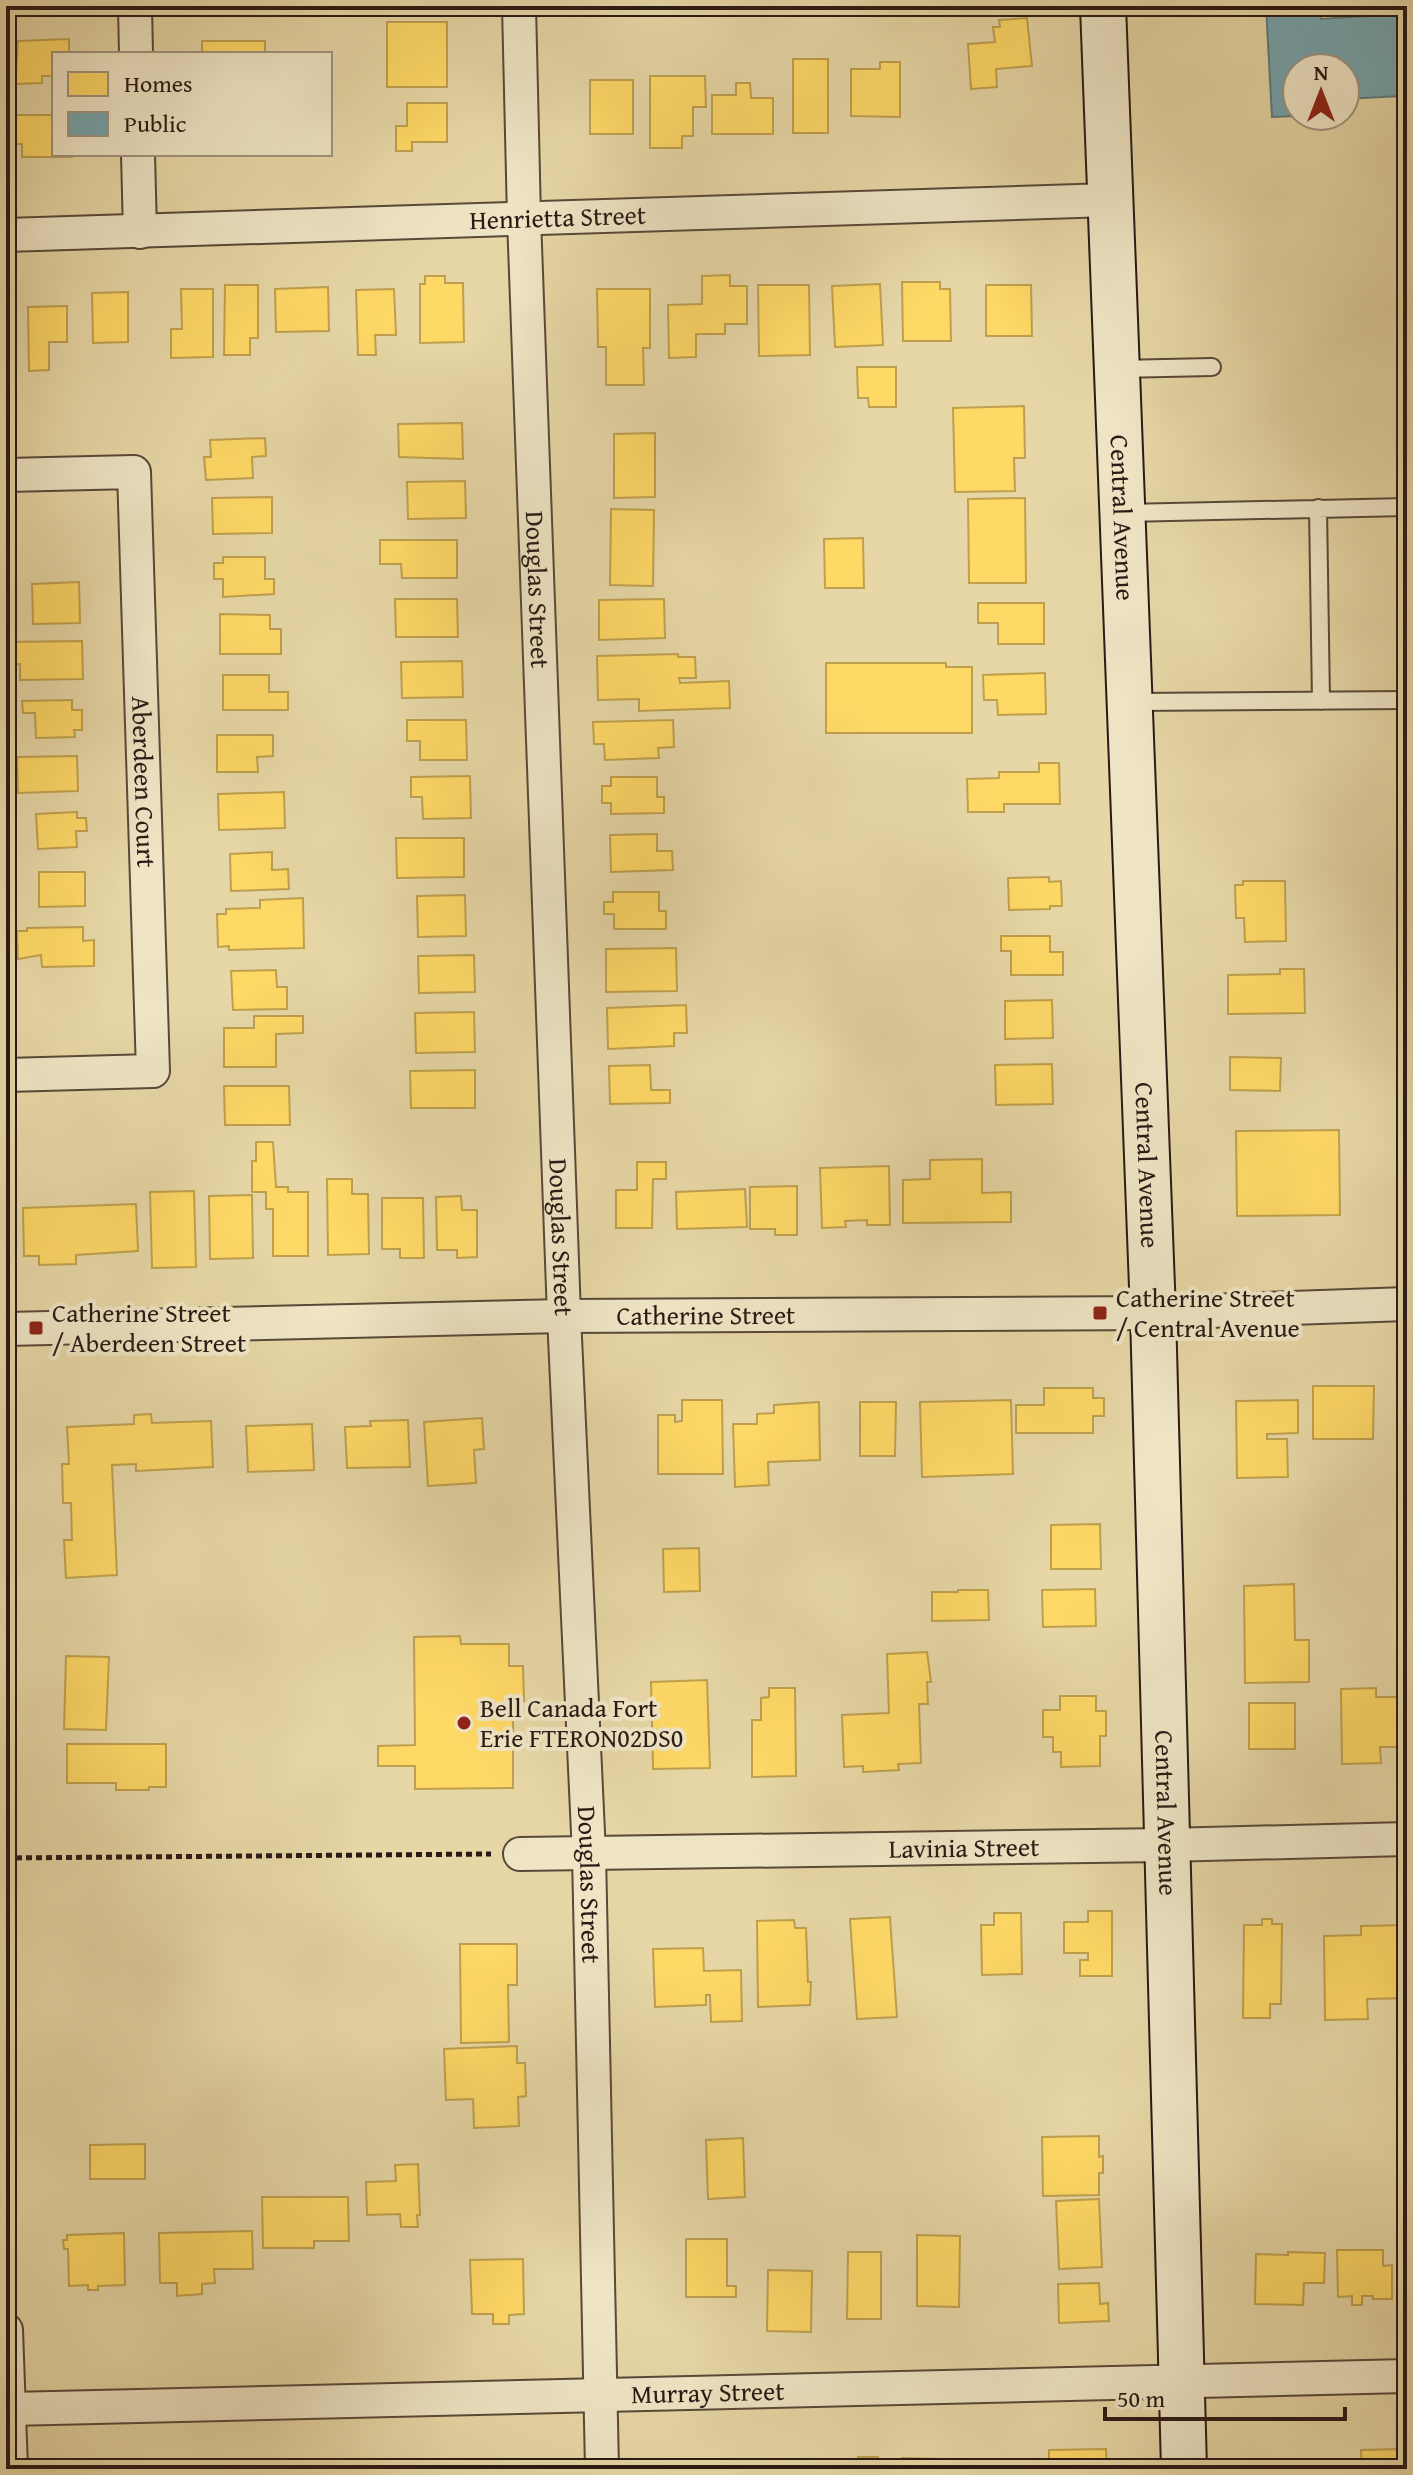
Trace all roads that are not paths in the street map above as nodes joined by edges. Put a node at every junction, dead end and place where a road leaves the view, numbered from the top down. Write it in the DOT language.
graph roads {
  1 [pos="135,6"];
  2 [pos="519,6"];
  3 [pos="1103,6"];
  4 [pos="136,52"];
  5 [pos="138,156"];
  6 [pos="1109,200"];
  7 [pos="524,218"];
  8 [pos="140,232"];
  9 [pos="6,235"];
  10 [pos="1212,367"];
  11 [pos="1117,369"];
  12 [pos="6,475"];
  13 [pos="1407,507"];
  14 [pos="1318,508"];
  15 [pos="1123,513"];
  16 [pos="1407,700"];
  17 [pos="1321,701"];
  18 [pos="1131,702"];
  19 [pos="6,1075"];
  20 [pos="1407,1304"];
  21 [pos="1153,1313"];
  22 [pos="564,1316"];
  23 [pos="6,1329"];
  24 [pos="1407,1839"];
  25 [pos="1166,1845"];
  26 [pos="520,1854"];
  27 [pos="589,1854"];
  28 [pos="6,2330"];
  29 [pos="1407,2376"];
  30 [pos="1182,2381"];
  31 [pos="599,2396"];
  32 [pos="10,2409"];
  33 [pos="11,2469"];
  34 [pos="602,2469"];
  35 [pos="1184,2469"];
  1 -- 4 [label="street"];
  2 -- 7 [label="street, Douglas Street"];
  3 -- 6 [label="main road, Central Avenue"];
  5 -- 8 [label="street"];
  6 -- 7 [label="street, Henrietta Street"];
  6 -- 11 [label="main road, Central Avenue"];
  7 -- 8 [label="street, Henrietta Street"];
  7 -- 22 [label="street, Douglas Street"];
  8 -- 9 [label="street, Henrietta Street"];
  10 -- 11 [label="lane"];
  11 -- 15 [label="main road, Central Avenue"];
  12 -- 19 [label="street, Aberdeen Court"];
  13 -- 14 [label="lane"];
  14 -- 15 [label="lane"];
  14 -- 17 [label="lane"];
  15 -- 18 [label="main road, Central Avenue"];
  16 -- 17 [label="lane"];
  17 -- 18 [label="lane"];
  18 -- 21 [label="main road, Central Avenue"];
  20 -- 21 [label="street, Catherine Street"];
  21 -- 22 [label="street, Catherine Street"];
  21 -- 25 [label="main road, Central Avenue"];
  22 -- 23 [label="street, Catherine Street"];
  22 -- 27 [label="street, Douglas Street"];
  24 -- 25 [label="street, Lavinia Street"];
  25 -- 27 [label="street, Lavinia Street"];
  25 -- 30 [label="main road, Central Avenue"];
  26 -- 27 [label="street, Lavinia Street"];
  27 -- 31 [label="street, Douglas Street"];
  28 -- 32 [label="street"];
  29 -- 30 [label="street, Murray Street"];
  30 -- 31 [label="street, Murray Street"];
  30 -- 35 [label="main road, Central Avenue"];
  31 -- 32 [label="street, Murray Street"];
  31 -- 34 [label="street, Douglas Street"];
  32 -- 33 [label="street"];
}
